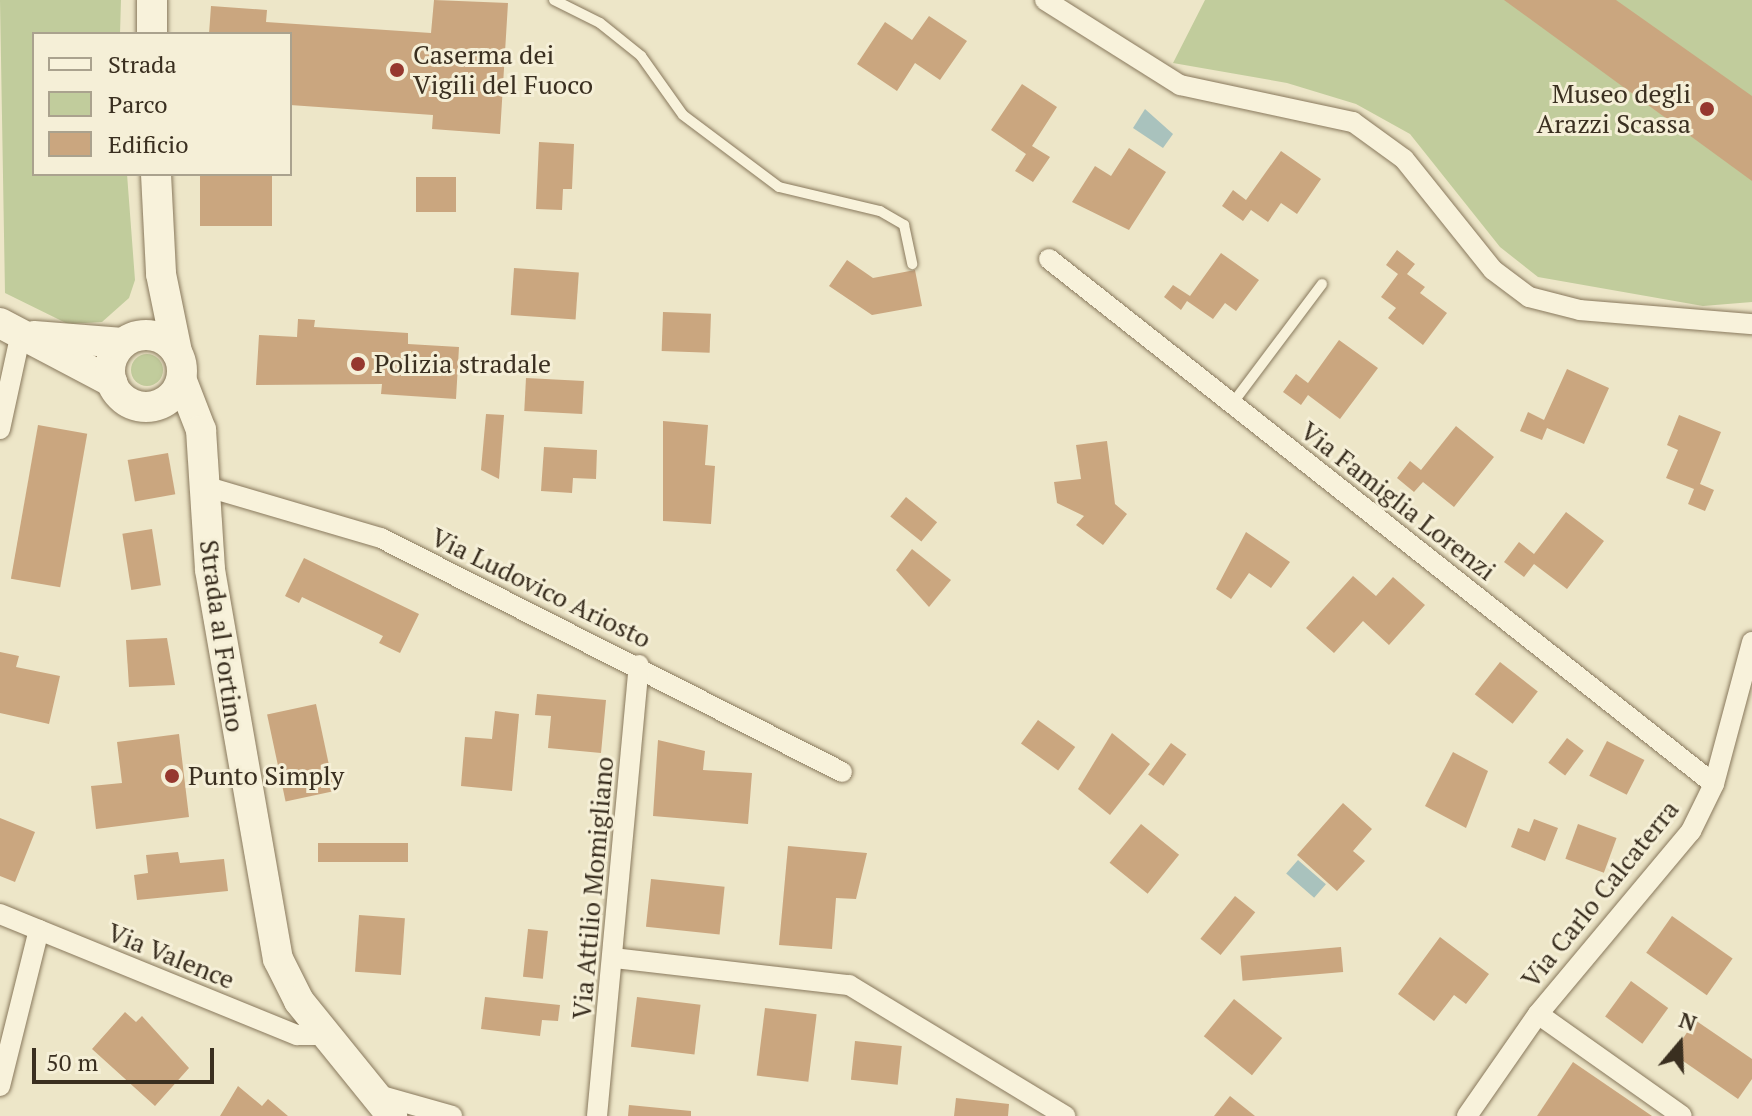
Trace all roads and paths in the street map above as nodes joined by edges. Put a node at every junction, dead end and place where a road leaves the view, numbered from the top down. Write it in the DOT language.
graph roads {
  1 [pos="152,0"];
  2 [pos="554,0"];
  3 [pos="1045,0"];
  4 [pos="152,32"];
  5 [pos="156,176"];
  6 [pos="1049,259"];
  7 [pos="912,264"];
  8 [pos="161,274"];
  9 [pos="1322,284"];
  10 [pos="1746,328"];
  11 [pos="15,330"];
  12 [pos="130,339"];
  13 [pos="180,366"];
  14 [pos="112,382"];
  15 [pos="1232,404"];
  16 [pos="153,407"];
  17 [pos="0,429"];
  18 [pos="201,450"];
  19 [pos="204,486"];
  20 [pos="1752,642"];
  21 [pos="639,665"];
  22 [pos="1745,701"];
  23 [pos="842,772"];
  24 [pos="1714,784"];
  25 [pos="0,914"];
  26 [pos="39,930"];
  27 [pos="614,958"];
  28 [pos="1538,1014"];
  29 [pos="325,1035"];
  30 [pos="0,1086"];
  31 [pos="387,1106"];
  32 [pos="1062,1114"];
  33 [pos="452,1116"];
  34 [pos="597,1116"];
  35 [pos="1467,1116"];
  36 [pos="1682,1116"];
  1 -- 4 [label="street"];
  2 -- 7 [label="lane"];
  3 -- 10 [label="street"];
  5 -- 8 [label="street, Strada al Fortino"];
  6 -- 15 [label="street, Via Famiglia Lorenzi"];
  8 -- 12 [label="street"];
  8 -- 13 [label="street, Strada al Fortino"];
  9 -- 15 [label="lane"];
  11 -- 12 [label="street"];
  11 -- 14 [label="street"];
  11 -- 17 [label="street"];
  12 -- 13 [label="street"];
  12 -- 14 [label="street"];
  13 -- 16 [label="street"];
  13 -- 18 [label="street, Strada al Fortino"];
  14 -- 16 [label="street"];
  15 -- 24 [label="street, Via Famiglia Lorenzi"];
  16 -- 18 [label="street"];
  18 -- 19 [label="street, Strada al Fortino"];
  19 -- 21 [label="street, Via Ludovico Ariosto"];
  19 -- 29 [label="street, Strada al Fortino"];
  20 -- 22 [label="street, Via Carlo Calcaterra"];
  21 -- 23 [label="street, Via Ludovico Ariosto"];
  21 -- 27 [label="street, Via Attilio Momigliano"];
  22 -- 24 [label="street, Via Carlo Calcaterra"];
  24 -- 28 [label="street, Via Carlo Calcaterra"];
  25 -- 26 [label="street, Via Valence"];
  26 -- 29 [label="street, Via Valence"];
  26 -- 30 [label="street"];
  27 -- 32 [label="street"];
  27 -- 34 [label="street, Via Attilio Momigliano"];
  28 -- 35 [label="street, Via Carlo Calcaterra"];
  28 -- 36 [label="street"];
  29 -- 31 [label="street, Strada al Fortino"];
  31 -- 33 [label="street"];
}
